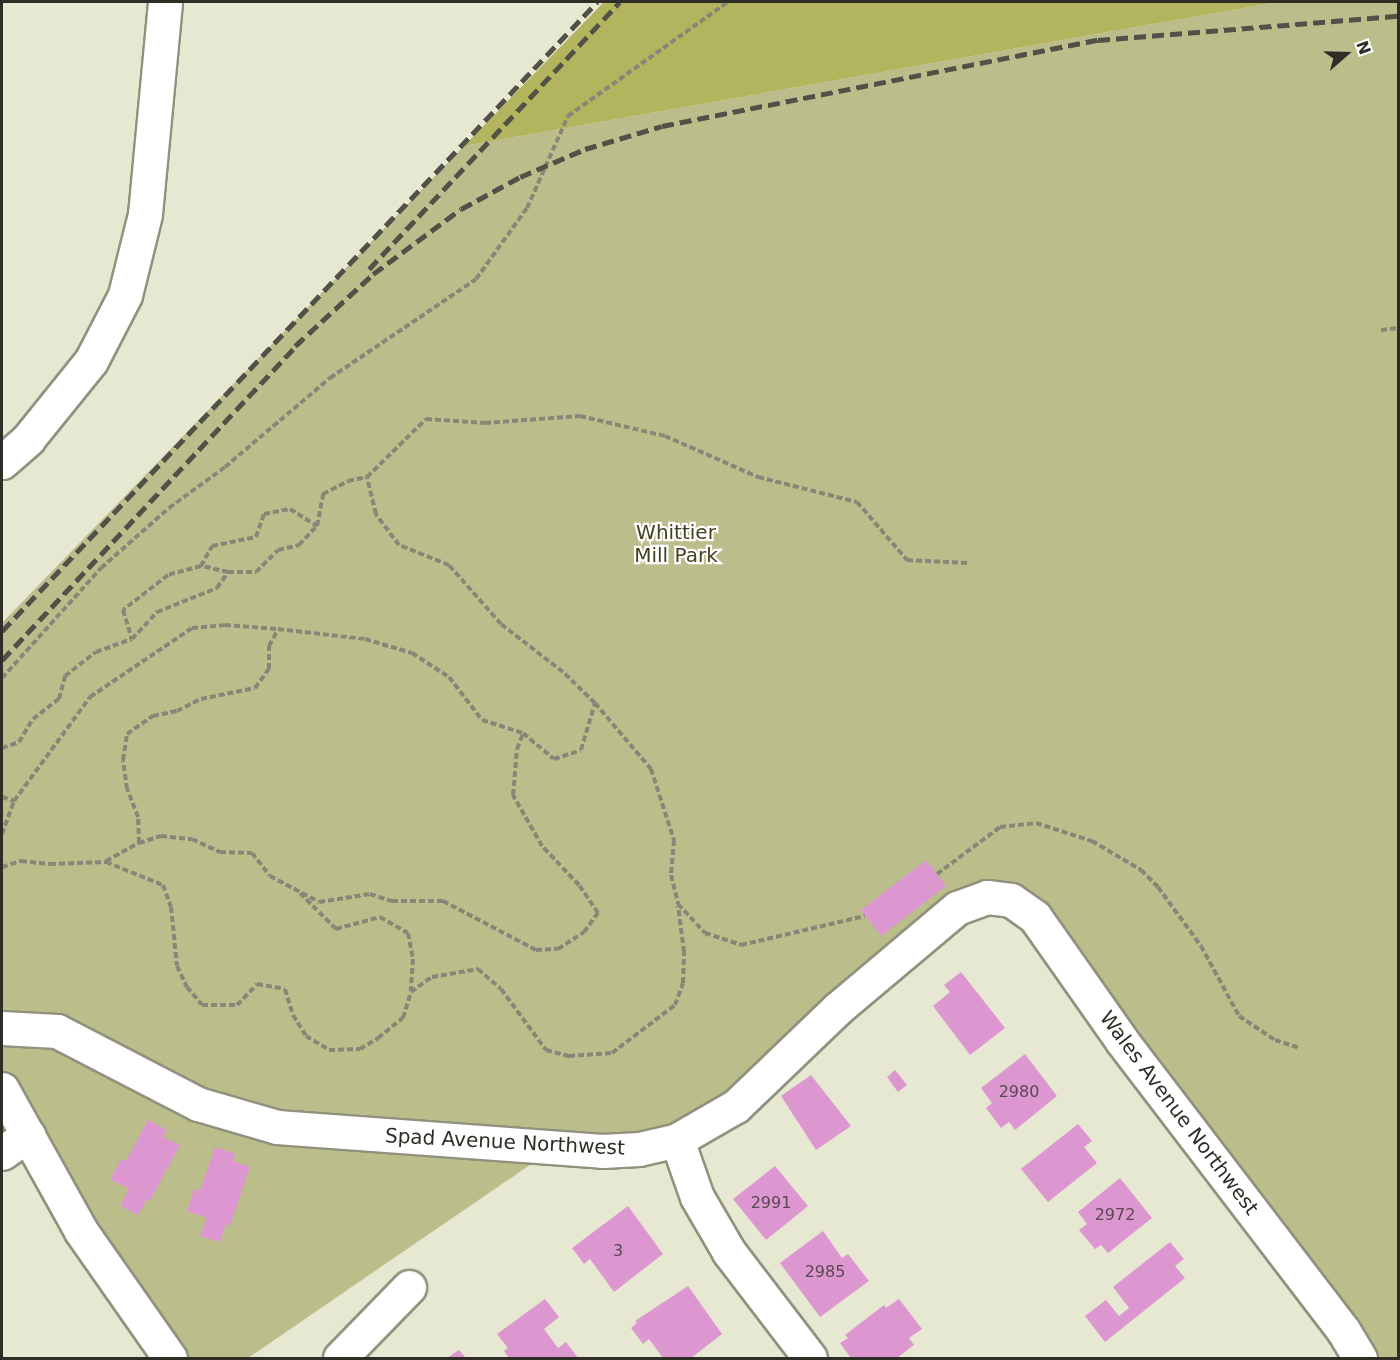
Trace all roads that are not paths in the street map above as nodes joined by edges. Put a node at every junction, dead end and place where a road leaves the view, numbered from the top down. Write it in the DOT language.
graph roads {
  1 [pos="165,2"];
  2 [pos="2,462"];
  3 [pos="979,899"];
  4 [pos="2,1028"];
  5 [pos="2,1089"];
  6 [pos="677,1140"];
  7 [pos="15,1144"];
  8 [pos="409,1287"];
  9 [pos="170,1359"];
  10 [pos="340,1359"];
  11 [pos="810,1359"];
  12 [pos="1360,1359"];
  1 -- 2 [label="street"];
  3 -- 6 [label="street, Spad Avenue Northwest"];
  3 -- 12 [label="street, Wales Avenue Northwest"];
  4 -- 6 [label="street, Spad Avenue Northwest"];
  5 -- 7 [label="street"];
  6 -- 11 [label="street"];
  7 -- 9 [label="street"];
  8 -- 10 [label="street"];
}
